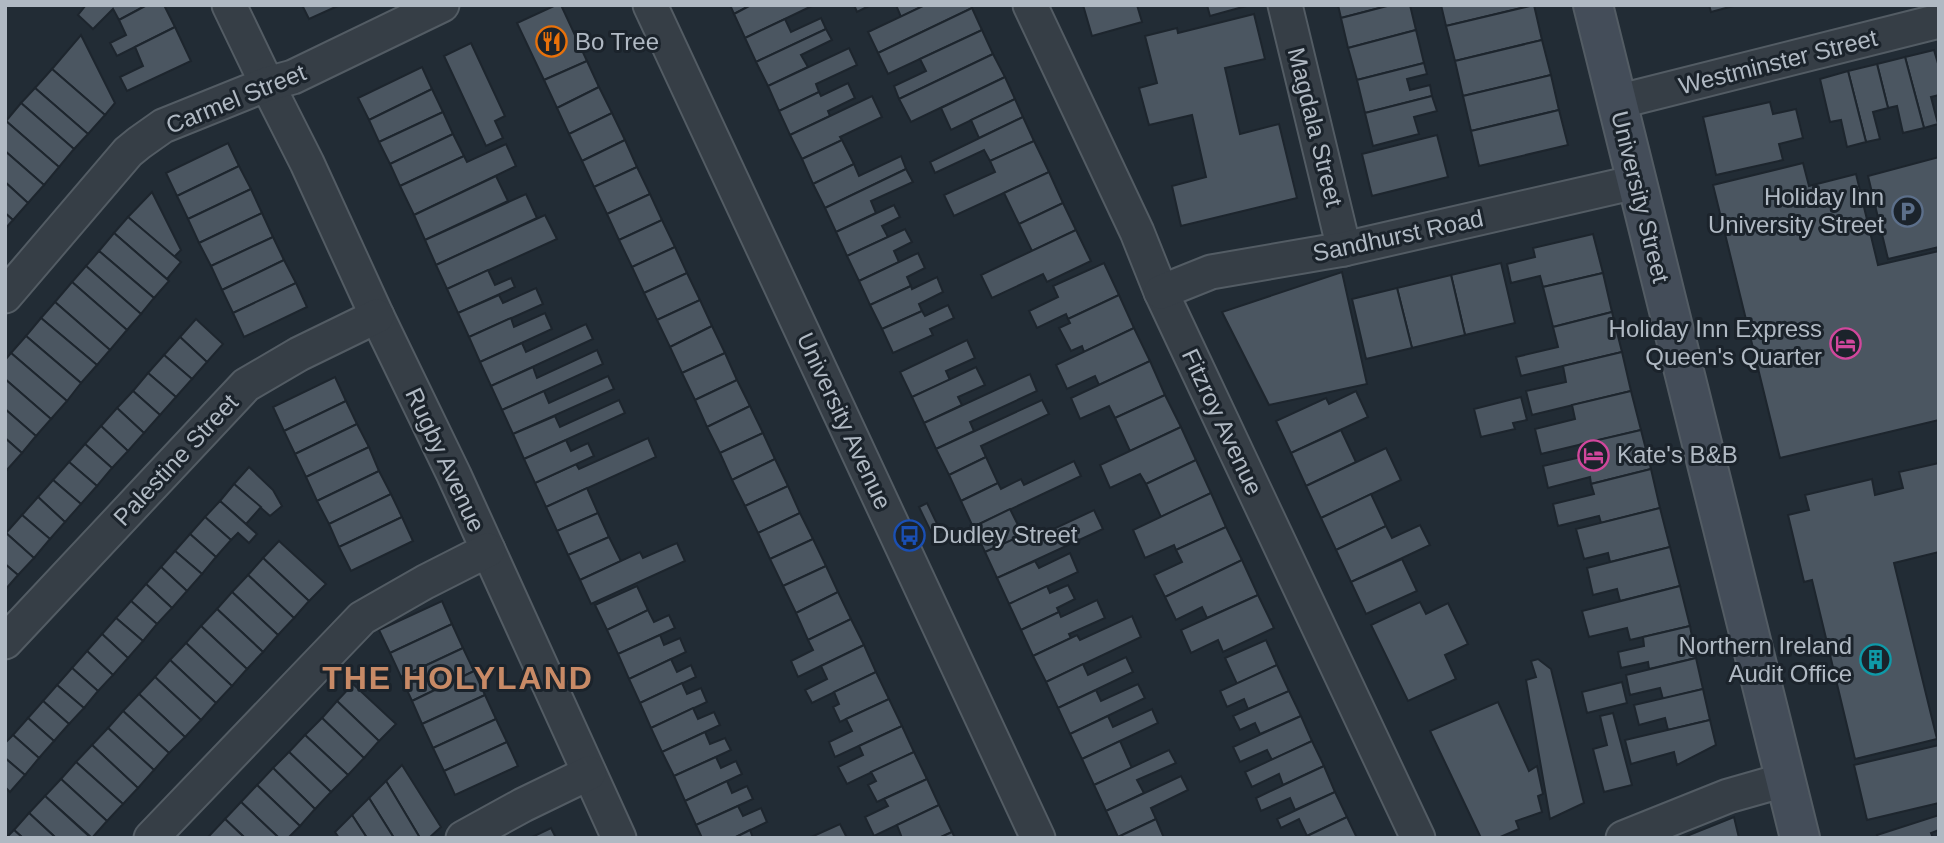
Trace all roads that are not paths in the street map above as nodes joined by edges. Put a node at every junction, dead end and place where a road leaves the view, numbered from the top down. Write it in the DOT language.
graph roads {
  1 [pos="229,5"];
  2 [pos="442,5"];
  3 [pos="650,5"];
  4 [pos="1030,5"];
  5 [pos="1285,5"];
  6 [pos="1593,5"];
  7 [pos="1939,21"];
  8 [pos="267,84"];
  9 [pos="1617,102"];
  10 [pos="1636,182"];
  11 [pos="1344,249"];
  12 [pos="1161,292"];
  13 [pos="5,296"];
  14 [pos="377,316"];
  15 [pos="488,550"];
  16 [pos="5,642"];
  17 [pos="589,773"];
  18 [pos="1784,780"];
  19 [pos="151,838"];
  20 [pos="463,838"];
  21 [pos="619,838"];
  22 [pos="1038,838"];
  23 [pos="1418,838"];
  24 [pos="1623,838"];
  25 [pos="1800,838"];
  1 -- 8 [label="street, Rugby Avenue"];
  2 -- 8 [label="street, Carmel Street"];
  3 -- 22 [label="street, University Avenue"];
  4 -- 12 [label="street, Fitzroy Avenue"];
  5 -- 11 [label="street, Magdala Street"];
  6 -- 9 [label="street, University Street"];
  7 -- 9 [label="street, Westminster Street"];
  8 -- 13 [label="street, Carmel Street"];
  8 -- 14 [label="street, Rugby Avenue"];
  9 -- 10 [label="street, University Street"];
  10 -- 11 [label="street, Sandhurst Road"];
  10 -- 18 [label="street, University Street"];
  11 -- 12 [label="street, Sandhurst Road"];
  12 -- 23 [label="street, Fitzroy Avenue"];
  14 -- 15 [label="street, Rugby Avenue"];
  14 -- 16 [label="street, Palestine Street"];
  15 -- 17 [label="street, Rugby Avenue"];
  15 -- 19 [label="street"];
  17 -- 20 [label="street"];
  17 -- 21 [label="street, Rugby Avenue"];
  18 -- 24 [label="street"];
  18 -- 25 [label="street, University Street"];
}
